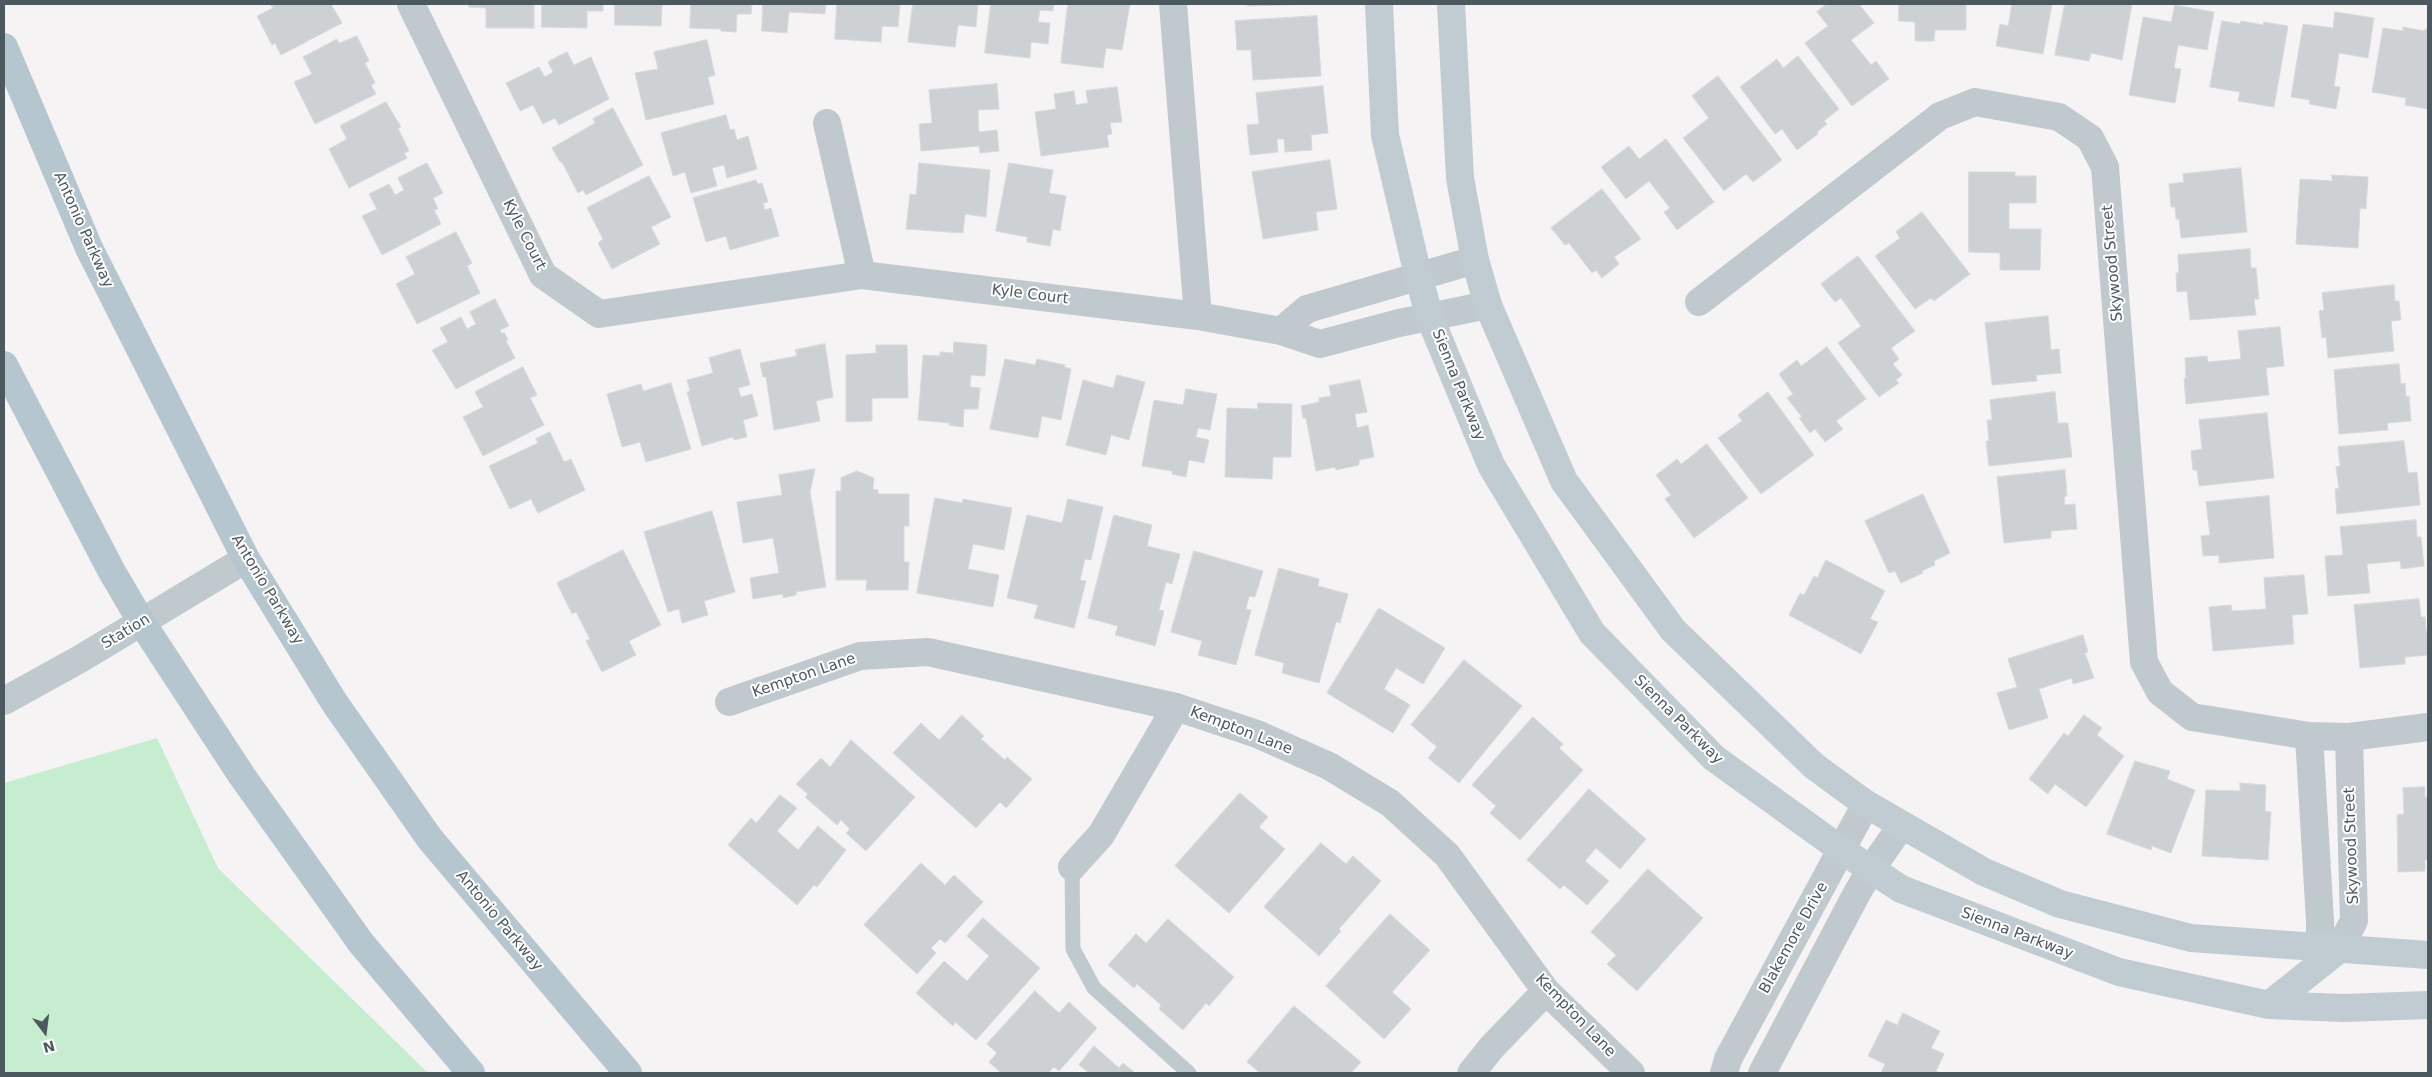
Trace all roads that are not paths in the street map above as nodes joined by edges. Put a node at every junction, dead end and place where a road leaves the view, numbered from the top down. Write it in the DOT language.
graph roads {
  1 [pos="410,4"];
  2 [pos="1173,4"];
  3 [pos="1379,4"];
  4 [pos="1451,4"];
  5 [pos="4,47"];
  6 [pos="827,123"];
  7 [pos="1475,260"];
  8 [pos="862,275"];
  9 [pos="1418,275"];
  10 [pos="1699,302"];
  11 [pos="1488,305"];
  12 [pos="1198,316"];
  13 [pos="1430,318"];
  14 [pos="1282,331"];
  15 [pos="4,365"];
  16 [pos="246,558"];
  17 [pos="142,623"];
  18 [pos="4,701"];
  19 [pos="729,702"];
  20 [pos="1176,707"];
  21 [pos="2428,727"];
  22 [pos="2309,736"];
  23 [pos="2349,738"];
  24 [pos="1866,804"];
  25 [pos="1902,825"];
  26 [pos="1843,850"];
  27 [pos="1072,867"];
  28 [pos="1871,869"];
  29 [pos="2329,949"];
  30 [pos="2428,954"];
  31 [pos="1546,991"];
  32 [pos="2269,1005"];
  33 [pos="2428,1005"];
  34 [pos="471,1073"];
  35 [pos="628,1073"];
  36 [pos="1188,1073"];
  37 [pos="1471,1073"];
  38 [pos="1631,1073"];
  39 [pos="1724,1073"];
  40 [pos="1762,1073"];
  1 -- 8 [label="street, Kyle Court"];
  2 -- 12 [label="street"];
  3 -- 9 [label="main road, Sienna Parkway"];
  4 -- 7 [label="main road"];
  5 -- 16 [label="main road, Antonio Parkway"];
  6 -- 8 [label="street"];
  7 -- 9 [label="street"];
  7 -- 11 [label="main road"];
  8 -- 12 [label="street, Kyle Court"];
  9 -- 13 [label="main road, Sienna Parkway"];
  9 -- 14 [label="street"];
  10 -- 22 [label="street, Skywood Street"];
  11 -- 13 [label="street, Kyle Court"];
  11 -- 24 [label="main road"];
  12 -- 14 [label="street, Kyle Court"];
  13 -- 14 [label="street, Kyle Court"];
  13 -- 26 [label="main road, Sienna Parkway"];
  15 -- 17 [label="main road"];
  16 -- 17 [label="street, Station"];
  16 -- 35 [label="main road, Antonio Parkway"];
  17 -- 18 [label="street, Station"];
  17 -- 34 [label="main road"];
  19 -- 20 [label="street, Kempton Lane"];
  20 -- 27 [label="street"];
  20 -- 31 [label="street, Kempton Lane"];
  21 -- 23 [label="street, Skywood Street"];
  22 -- 23 [label="street, Skywood Street"];
  22 -- 29 [label="street"];
  23 -- 29 [label="street, Skywood Street"];
  24 -- 25 [label="main road"];
  24 -- 26 [label="street, Blakemore Drive"];
  25 -- 28 [label="street"];
  25 -- 29 [label="main road"];
  26 -- 28 [label="main road, Sienna Parkway"];
  26 -- 39 [label="street, Blakemore Drive"];
  27 -- 36 [label="lane"];
  28 -- 32 [label="main road, Sienna Parkway"];
  28 -- 40 [label="street"];
  29 -- 30 [label="main road"];
  29 -- 32 [label="main road"];
  31 -- 37 [label="street"];
  31 -- 38 [label="street, Kempton Lane"];
  32 -- 33 [label="main road, Sienna Parkway"];
}
